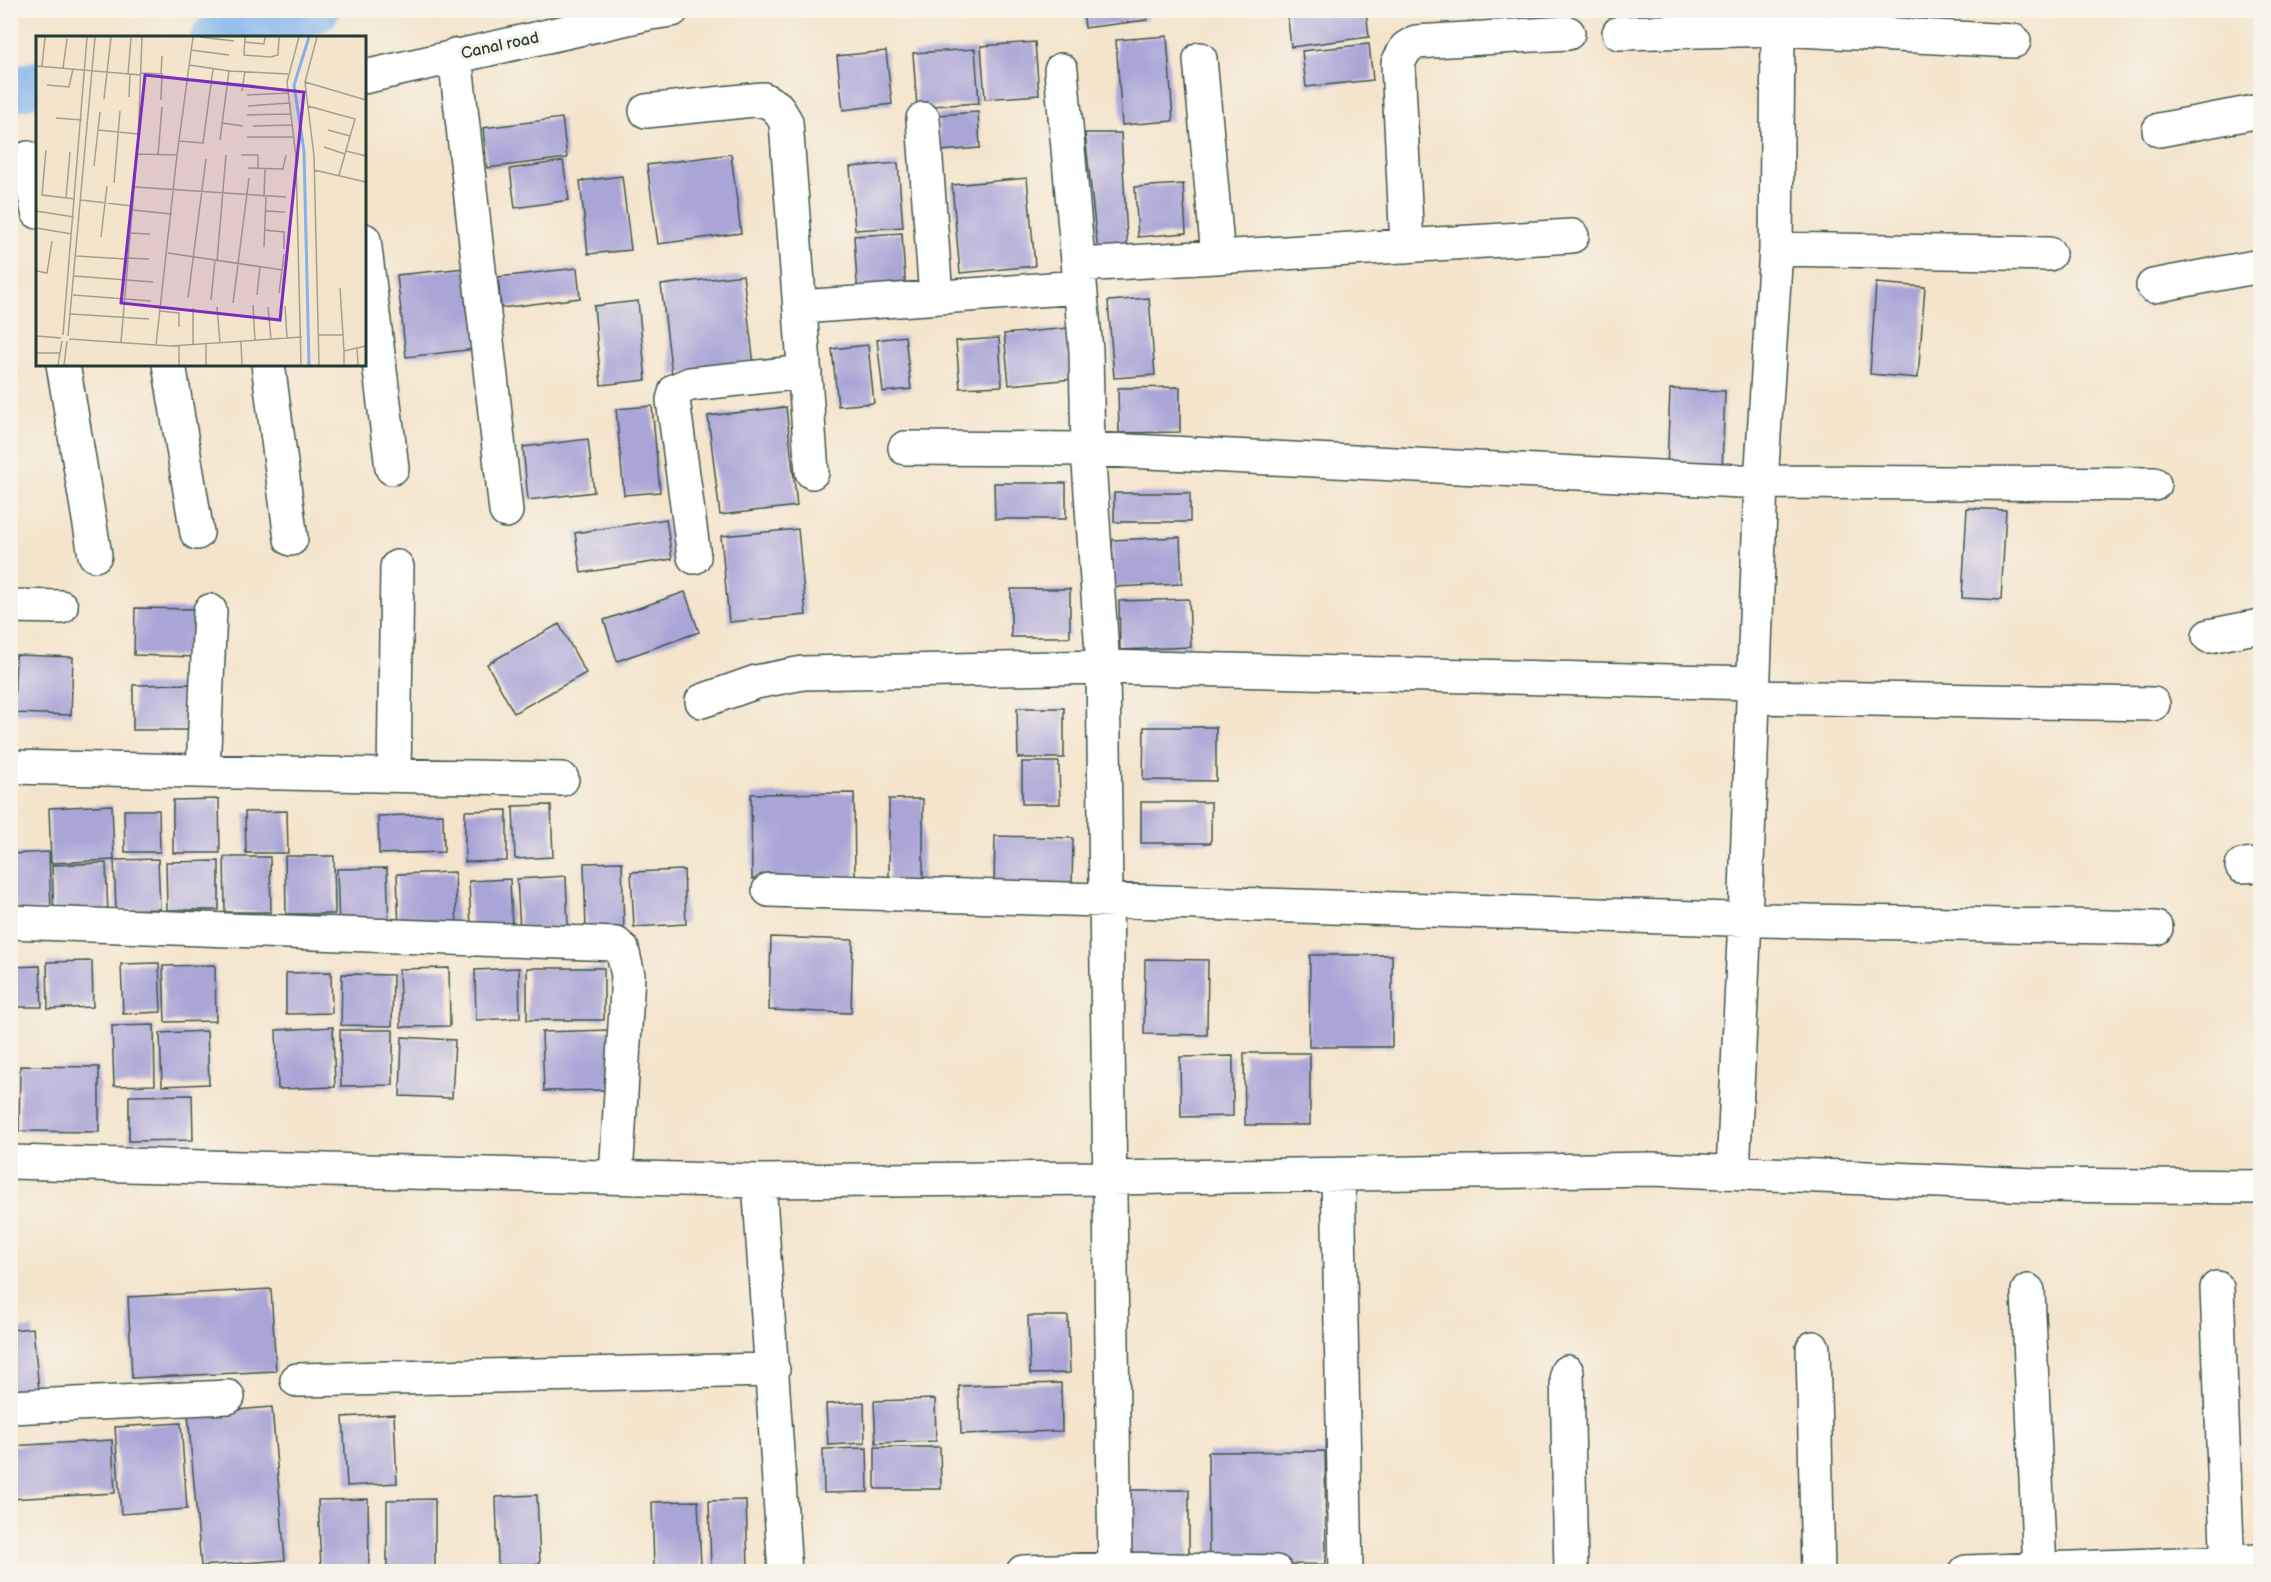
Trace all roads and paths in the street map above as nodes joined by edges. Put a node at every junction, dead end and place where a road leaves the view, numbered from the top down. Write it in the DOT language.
graph roads {
  1 [pos="672,10"];
  2 [pos="1778,30"];
  3 [pos="1568,33"];
  4 [pos="1619,33"];
  5 [pos="2014,41"];
  6 [pos="455,55"];
  7 [pos="1200,59"];
  8 [pos="1061,70"];
  9 [pos="366,77"];
  10 [pos="646,111"];
  11 [pos="2260,111"];
  12 [pos="923,119"];
  13 [pos="2159,130"];
  14 [pos="25,158"];
  15 [pos="36,204"];
  16 [pos="1572,236"];
  17 [pos="1407,246"];
  18 [pos="1776,249"];
  19 [pos="2049,254"];
  20 [pos="366,256"];
  21 [pos="1218,257"];
  22 [pos="2260,266"];
  23 [pos="1079,276"];
  24 [pos="2153,286"];
  25 [pos="936,297"];
  26 [pos="800,307"];
  27 [pos="63,366"];
  28 [pos="169,366"];
  29 [pos="268,366"];
  30 [pos="805,372"];
  31 [pos="905,448"];
  32 [pos="1088,449"];
  33 [pos="392,468"];
  34 [pos="812,472"];
  35 [pos="1761,482"];
  36 [pos="2154,484"];
  37 [pos="506,511"];
  38 [pos="197,533"];
  39 [pos="291,539"];
  40 [pos="95,555"];
  41 [pos="694,557"];
  42 [pos="397,567"];
  43 [pos="10,606"];
  44 [pos="61,607"];
  45 [pos="210,611"];
  46 [pos="2260,626"];
  47 [pos="2209,636"];
  48 [pos="1103,667"];
  49 [pos="1754,690"];
  50 [pos="702,701"];
  51 [pos="2153,704"];
  52 [pos="10,767"];
  53 [pos="202,771"];
  54 [pos="394,775"];
  55 [pos="562,779"];
  56 [pos="769,890"];
  57 [pos="1106,900"];
  58 [pos="1745,919"];
  59 [pos="10,922"];
  60 [pos="2156,928"];
  61 [pos="10,1162"];
  62 [pos="1733,1172"];
  63 [pos="1338,1174"];
  64 [pos="616,1177"];
  65 [pos="1109,1178"];
  66 [pos="759,1181"];
  67 [pos="2260,1187"];
  68 [pos="2217,1288"];
  69 [pos="2028,1291"];
  70 [pos="1813,1348"];
  71 [pos="773,1370"];
  72 [pos="1567,1372"];
  73 [pos="297,1380"];
  74 [pos="228,1396"];
  75 [pos="10,1407"];
  76 [pos="2260,1561"];
  77 [pos="2228,1567"];
  78 [pos="1115,1569"];
  79 [pos="2040,1570"];
  80 [pos="785,1572"];
  81 [pos="1023,1572"];
  82 [pos="1276,1572"];
  83 [pos="1346,1572"];
  84 [pos="1571,1572"];
  85 [pos="1818,1572"];
  86 [pos="1966,1572"];
  1 -- 6 [label="street, Canal road"];
  2 -- 4 [label="street"];
  2 -- 5 [label="street"];
  2 -- 18 [label="street"];
  3 -- 17 [label="street"];
  6 -- 9 [label="street, Canal road"];
  6 -- 37 [label="street"];
  7 -- 21 [label="street"];
  8 -- 23 [label="street"];
  10 -- 26 [label="street"];
  11 -- 13 [label="street"];
  12 -- 25 [label="street"];
  14 -- 15 [label="street"];
  16 -- 17 [label="street"];
  17 -- 21 [label="street"];
  18 -- 19 [label="street"];
  18 -- 35 [label="street"];
  20 -- 33 [label="street"];
  21 -- 23 [label="street"];
  22 -- 24 [label="street"];
  23 -- 25 [label="street"];
  23 -- 32 [label="street"];
  25 -- 26 [label="street"];
  26 -- 30 [label="street"];
  27 -- 40 [label="street"];
  28 -- 38 [label="street"];
  29 -- 39 [label="street"];
  30 -- 34 [label="street"];
  30 -- 41 [label="street"];
  31 -- 32 [label="street"];
  32 -- 35 [label="street"];
  32 -- 48 [label="street"];
  35 -- 36 [label="street"];
  35 -- 49 [label="street"];
  42 -- 54 [label="street"];
  43 -- 44 [label="street"];
  45 -- 53 [label="street"];
  46 -- 47 [label="street"];
  48 -- 49 [label="street"];
  48 -- 50 [label="street"];
  48 -- 57 [label="street"];
  49 -- 51 [label="street"];
  49 -- 58 [label="street"];
  52 -- 53 [label="street"];
  53 -- 54 [label="street"];
  54 -- 55 [label="street"];
  56 -- 57 [label="street"];
  57 -- 58 [label="street"];
  57 -- 65 [label="street"];
  58 -- 60 [label="street"];
  58 -- 62 [label="street"];
  59 -- 64 [label="street"];
  61 -- 64 [label="street"];
  62 -- 63 [label="street"];
  62 -- 67 [label="street"];
  63 -- 65 [label="street"];
  63 -- 83 [label="street"];
  64 -- 66 [label="street"];
  65 -- 66 [label="street"];
  65 -- 78 [label="street"];
  66 -- 71 [label="street"];
  68 -- 77 [label="street"];
  69 -- 79 [label="street"];
  70 -- 85 [label="street"];
  71 -- 73 [label="street"];
  71 -- 80 [label="street"];
  72 -- 84 [label="street"];
  74 -- 75 [label="street"];
  76 -- 77 [label="street"];
  77 -- 79 [label="street"];
  78 -- 81 [label="street"];
  78 -- 82 [label="street"];
  79 -- 86 [label="street"];
}
